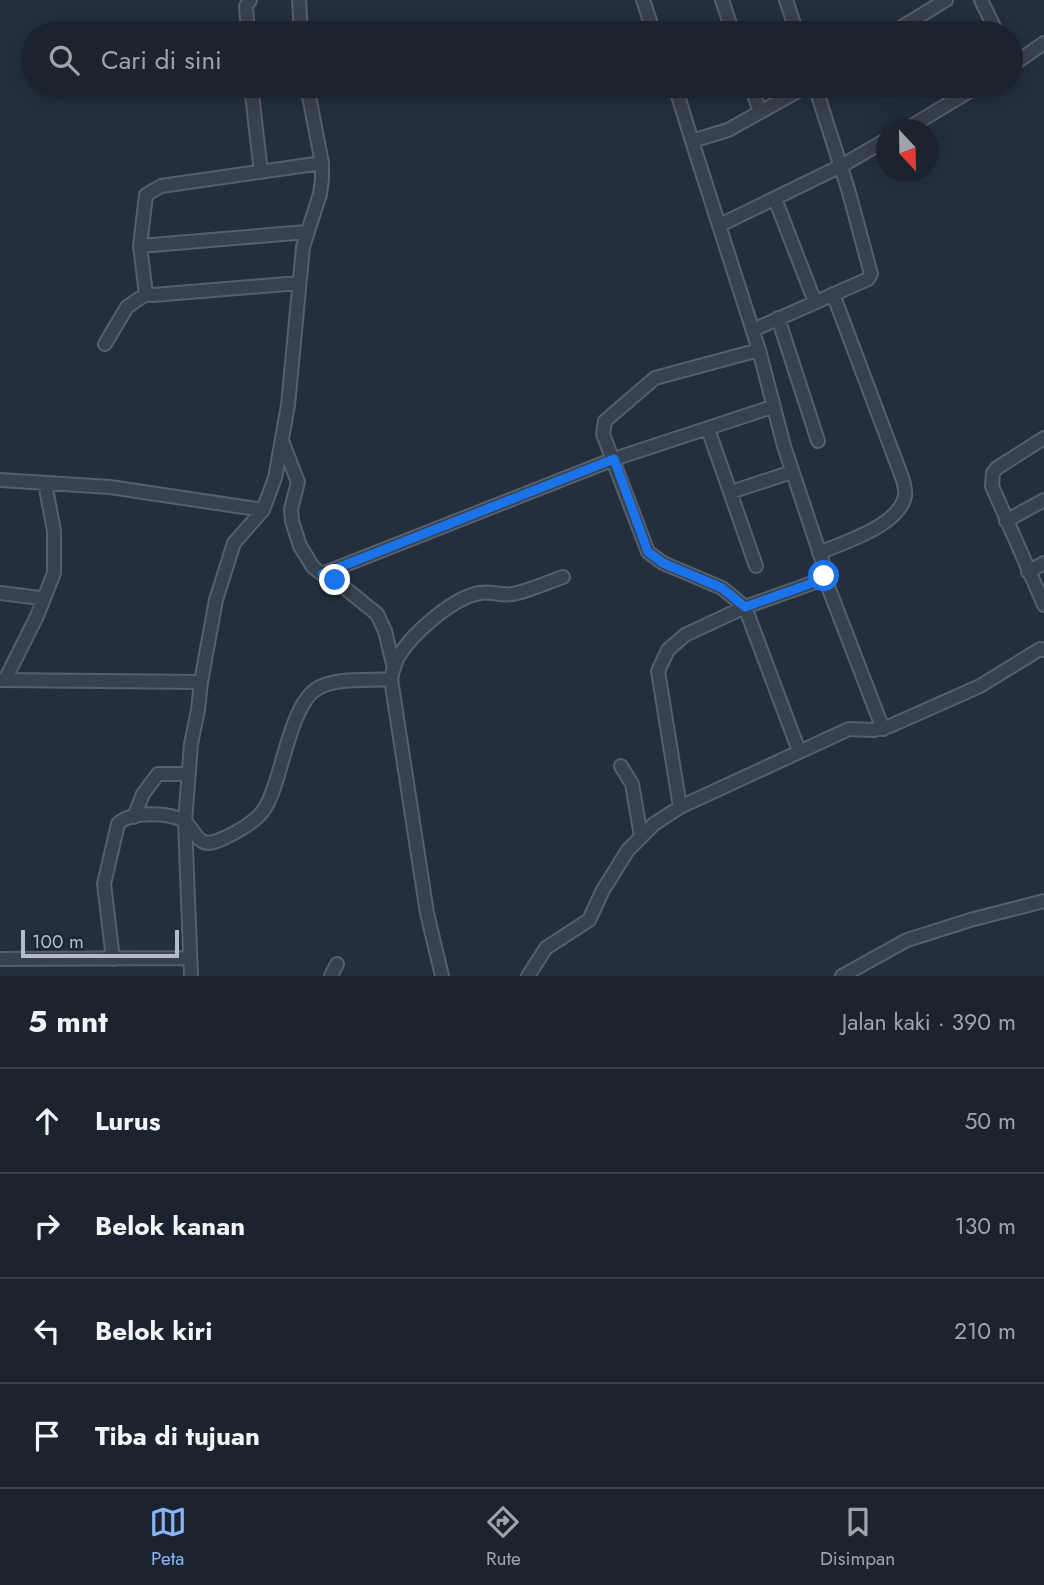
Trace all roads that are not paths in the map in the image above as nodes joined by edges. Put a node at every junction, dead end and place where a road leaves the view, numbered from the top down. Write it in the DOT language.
graph roads {
  1 [pos="250,0"];
  2 [pos="299,0"];
  3 [pos="643,0"];
  4 [pos="722,0"];
  5 [pos="786,0"];
  6 [pos="946,0"];
  7 [pos="981,0"];
  8 [pos="247,21"];
  9 [pos="300,21"];
  10 [pos="650,21"];
  11 [pos="729,21"];
  12 [pos="793,21"];
  13 [pos="912,21"];
  14 [pos="991,21"];
  15 [pos="1044,43"];
  16 [pos="1023,56"];
  17 [pos="252,98"];
  18 [pos="309,98"];
  19 [pos="679,98"];
  20 [pos="755,98"];
  21 [pos="785,98"];
  22 [pos="819,98"];
  23 [pos="958,98"];
  24 [pos="760,112"];
  25 [pos="923,119"];
  26 [pos="692,141"];
  27 [pos="876,146"];
  28 [pos="322,163"];
  29 [pos="841,166"];
  30 [pos="261,172"];
  31 [pos="775,199"];
  32 [pos="720,225"];
  33 [pos="306,232"];
  34 [pos="141,246"];
  35 [pos="299,283"];
  36 [pos="146,294"];
  37 [pos="833,294"];
  38 [pos="815,302"];
  39 [pos="778,318"];
  40 [pos="753,330"];
  41 [pos="105,344"];
  42 [pos="759,350"];
  43 [pos="772,407"];
  44 [pos="708,429"];
  45 [pos="1044,438"];
  46 [pos="282,440"];
  47 [pos="818,441"];
  48 [pos="614,459"];
  49 [pos="792,472"];
  50 [pos="0,480"];
  51 [pos="45,483"];
  52 [pos="731,492"];
  53 [pos="1044,500"];
  54 [pos="263,510"];
  55 [pos="1006,522"];
  56 [pos="819,553"];
  57 [pos="1044,562"];
  58 [pos="756,566"];
  59 [pos="1028,572"];
  60 [pos="322,574"];
  61 [pos="824,576"];
  62 [pos="563,578"];
  63 [pos="0,593"];
  64 [pos="43,601"];
  65 [pos="1044,605"];
  66 [pos="745,607"];
  67 [pos="1044,650"];
  68 [pos="393,674"];
  69 [pos="3,680"];
  70 [pos="201,682"];
  71 [pos="883,729"];
  72 [pos="799,751"];
  73 [pos="621,766"];
  74 [pos="188,774"];
  75 [pos="680,807"];
  76 [pos="134,817"];
  77 [pos="185,821"];
  78 [pos="641,836"];
  79 [pos="1044,901"];
  80 [pos="190,958"];
  81 [pos="0,959"];
  82 [pos="113,959"];
  83 [pos="337,964"];
  84 [pos="858,972"];
  85 [pos="191,976"];
  86 [pos="331,976"];
  87 [pos="442,976"];
  88 [pos="528,976"];
  89 [pos="842,976"];
  1 -- 8 [label="street"];
  2 -- 9 [label="street"];
  3 -- 10 [label="street"];
  4 -- 11 [label="street"];
  5 -- 12 [label="street"];
  6 -- 13 [label="street"];
  7 -- 14 [label="street"];
  15 -- 16 [label="street"];
  17 -- 30 [label="street"];
  18 -- 28 [label="street"];
  19 -- 26 [label="street"];
  20 -- 24 [label="street"];
  21 -- 24 [label="street"];
  22 -- 29 [label="street"];
  23 -- 25 [label="street"];
  24 -- 26 [label="street"];
  26 -- 32 [label="street"];
  27 -- 29 [label="street"];
  28 -- 30 [label="street"];
  28 -- 33 [label="street"];
  29 -- 31 [label="street"];
  29 -- 37 [label="street"];
  30 -- 34 [label="street"];
  31 -- 32 [label="street"];
  31 -- 38 [label="street"];
  32 -- 40 [label="street"];
  33 -- 34 [label="street"];
  33 -- 35 [label="street"];
  34 -- 36 [label="street"];
  35 -- 36 [label="street"];
  35 -- 46 [label="street"];
  36 -- 41 [label="street"];
  37 -- 38 [label="street"];
  37 -- 56 [label="street"];
  38 -- 39 [label="street"];
  39 -- 40 [label="street"];
  39 -- 47 [label="street"];
  40 -- 42 [label="street"];
  42 -- 43 [label="street"];
  42 -- 48 [label="street"];
  43 -- 44 [label="street"];
  43 -- 49 [label="street"];
  44 -- 48 [label="street"];
  44 -- 52 [label="street"];
  45 -- 55 [label="street"];
  46 -- 54 [label="street"];
  46 -- 60 [label="street"];
  48 -- 60 [label="street"];
  48 -- 66 [label="street"];
  49 -- 52 [label="street"];
  49 -- 56 [label="street"];
  50 -- 51 [label="street"];
  51 -- 54 [label="street"];
  51 -- 64 [label="street"];
  52 -- 58 [label="street"];
  53 -- 55 [label="street"];
  54 -- 70 [label="street"];
  55 -- 59 [label="street"];
  56 -- 61 [label="street"];
  57 -- 59 [label="street"];
  59 -- 65 [label="street"];
  60 -- 68 [label="street"];
  61 -- 66 [label="street"];
  61 -- 71 [label="street"];
  62 -- 68 [label="street"];
  63 -- 64 [label="street"];
  64 -- 69 [label="street"];
  66 -- 72 [label="street"];
  66 -- 75 [label="street"];
  67 -- 71 [label="street"];
  68 -- 77 [label="street"];
  68 -- 87 [label="street"];
  69 -- 70 [label="street"];
  70 -- 74 [label="street"];
  71 -- 72 [label="street"];
  72 -- 75 [label="street"];
  73 -- 78 [label="street"];
  74 -- 76 [label="street"];
  74 -- 77 [label="street"];
  75 -- 78 [label="street"];
  76 -- 77 [label="street"];
  76 -- 82 [label="street"];
  77 -- 80 [label="street"];
  78 -- 88 [label="street"];
  79 -- 84 [label="street"];
  80 -- 82 [label="street"];
  80 -- 85 [label="street"];
  81 -- 82 [label="street"];
  83 -- 86 [label="street"];
  84 -- 89 [label="street"];
}
